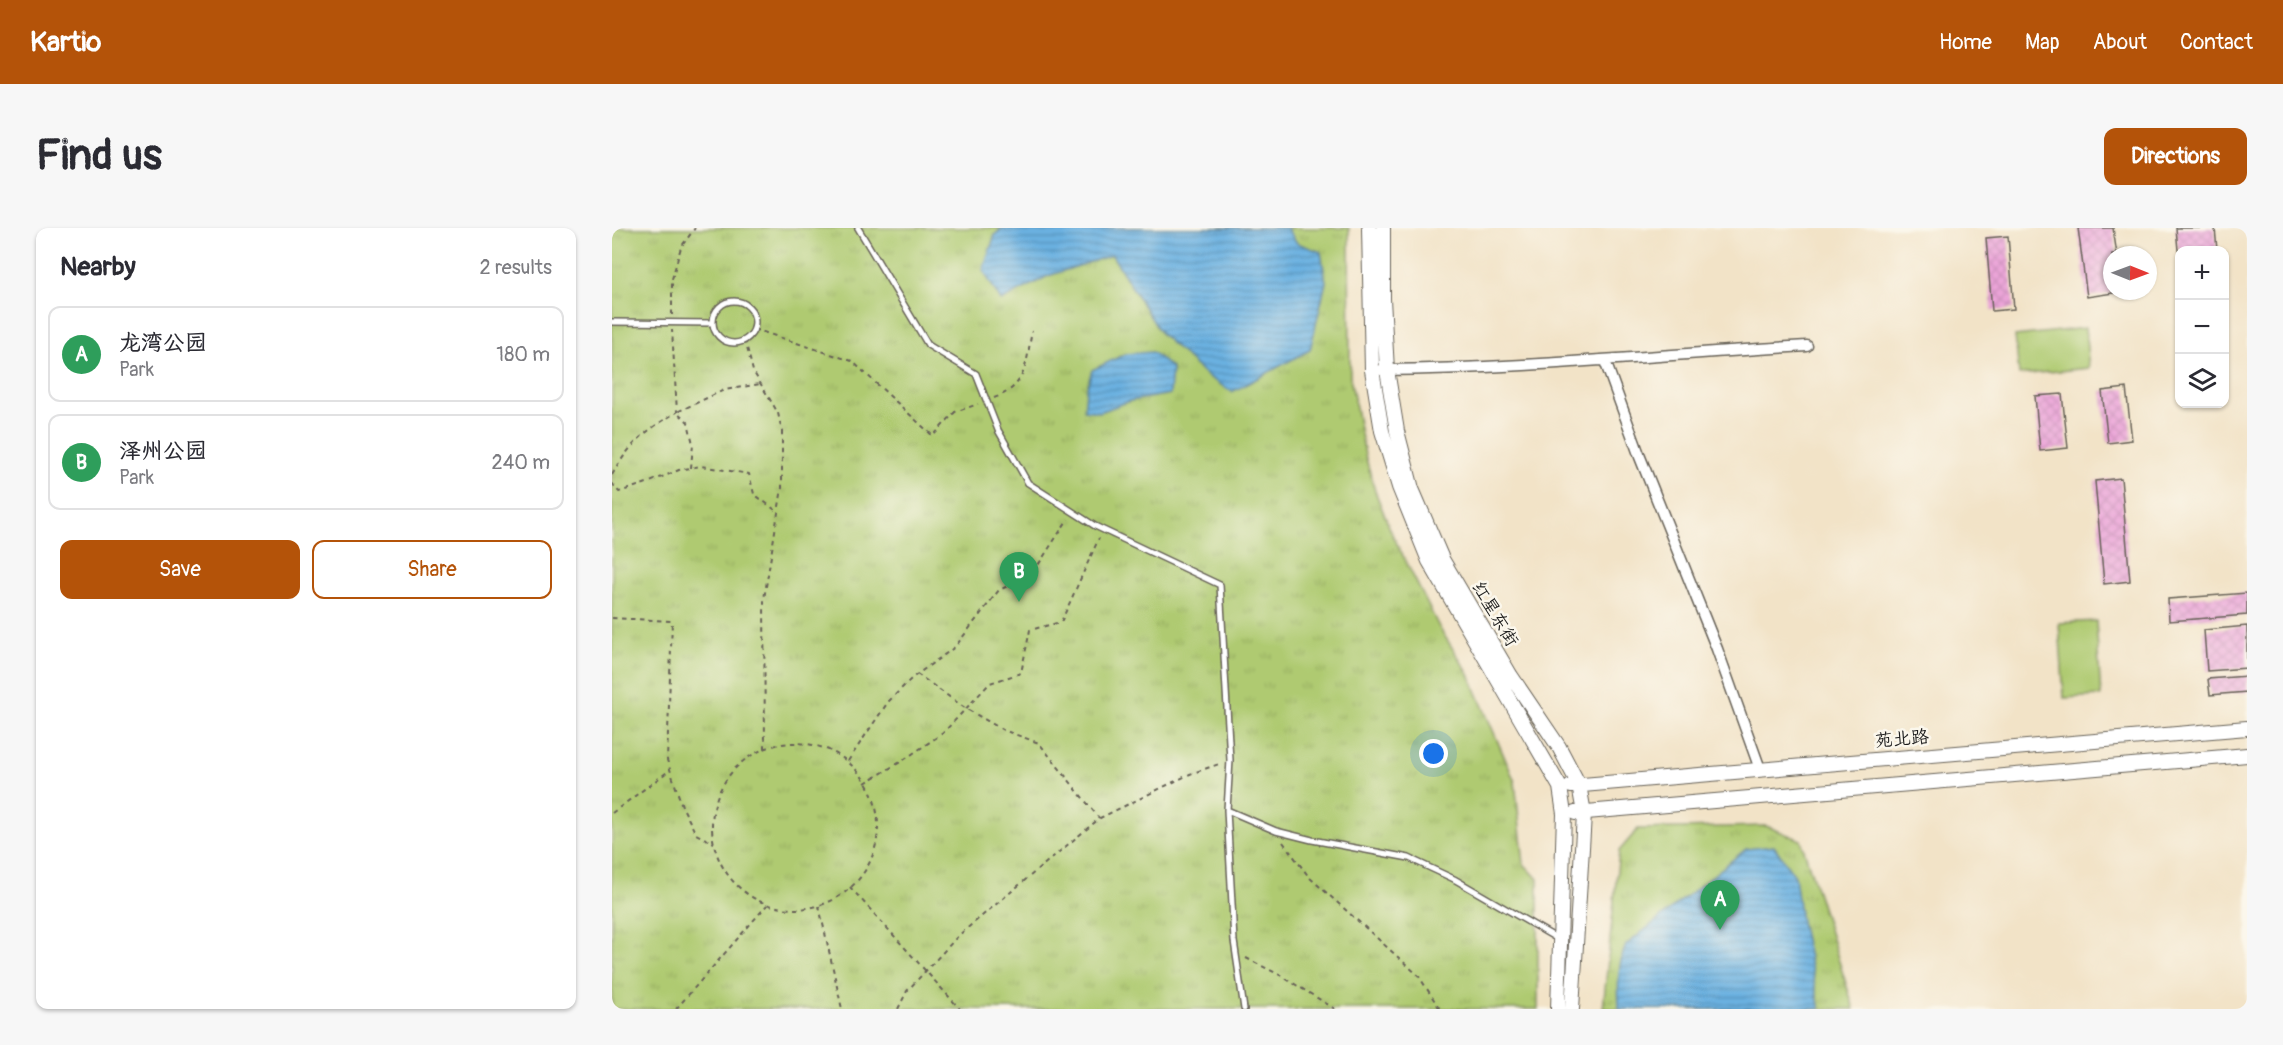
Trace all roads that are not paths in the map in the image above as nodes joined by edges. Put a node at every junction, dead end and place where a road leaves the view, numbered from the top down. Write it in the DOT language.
graph roads {
  1 [pos="858,228"];
  2 [pos="1369,228"];
  3 [pos="1383,228"];
  4 [pos="612,322"];
  5 [pos="713,323"];
  6 [pos="1807,346"];
  7 [pos="1605,361"];
  8 [pos="1372,370"];
  9 [pos="1387,370"];
  10 [pos="2247,728"];
  11 [pos="2247,755"];
  12 [pos="1760,769"];
  13 [pos="1579,785"];
  14 [pos="1560,787"];
  15 [pos="1227,810"];
  16 [pos="1584,813"];
  17 [pos="1564,814"];
  18 [pos="1560,940"];
  19 [pos="1244,1009"];
  20 [pos="1558,1009"];
  21 [pos="1572,1009"];
  1 -- 15 [label="lane"];
  2 -- 8 [label="main road, 红星东街"];
  3 -- 9 [label="main road, 红星东街"];
  4 -- 5 [label="lane"];
  5 -- 5 [label="lane"];
  6 -- 7 [label="street"];
  7 -- 9 [label="street"];
  7 -- 12 [label="street"];
  8 -- 9 [label="street"];
  8 -- 14 [label="main road, 红星东街"];
  9 -- 13 [label="main road, 红星东街"];
  10 -- 12 [label="main road, 苑北路"];
  11 -- 16 [label="main road"];
  12 -- 13 [label="main road, 苑北路"];
  13 -- 14 [label="main road, 苑北路"];
  13 -- 16 [label="main road, 红星东街"];
  14 -- 17 [label="main road, 红星东街"];
  15 -- 18 [label="lane"];
  15 -- 19 [label="lane"];
  16 -- 17 [label="main road"];
  16 -- 21 [label="main road, 红星东街"];
  17 -- 18 [label="main road, 红星东街"];
  18 -- 20 [label="main road, 红星东街"];
}
